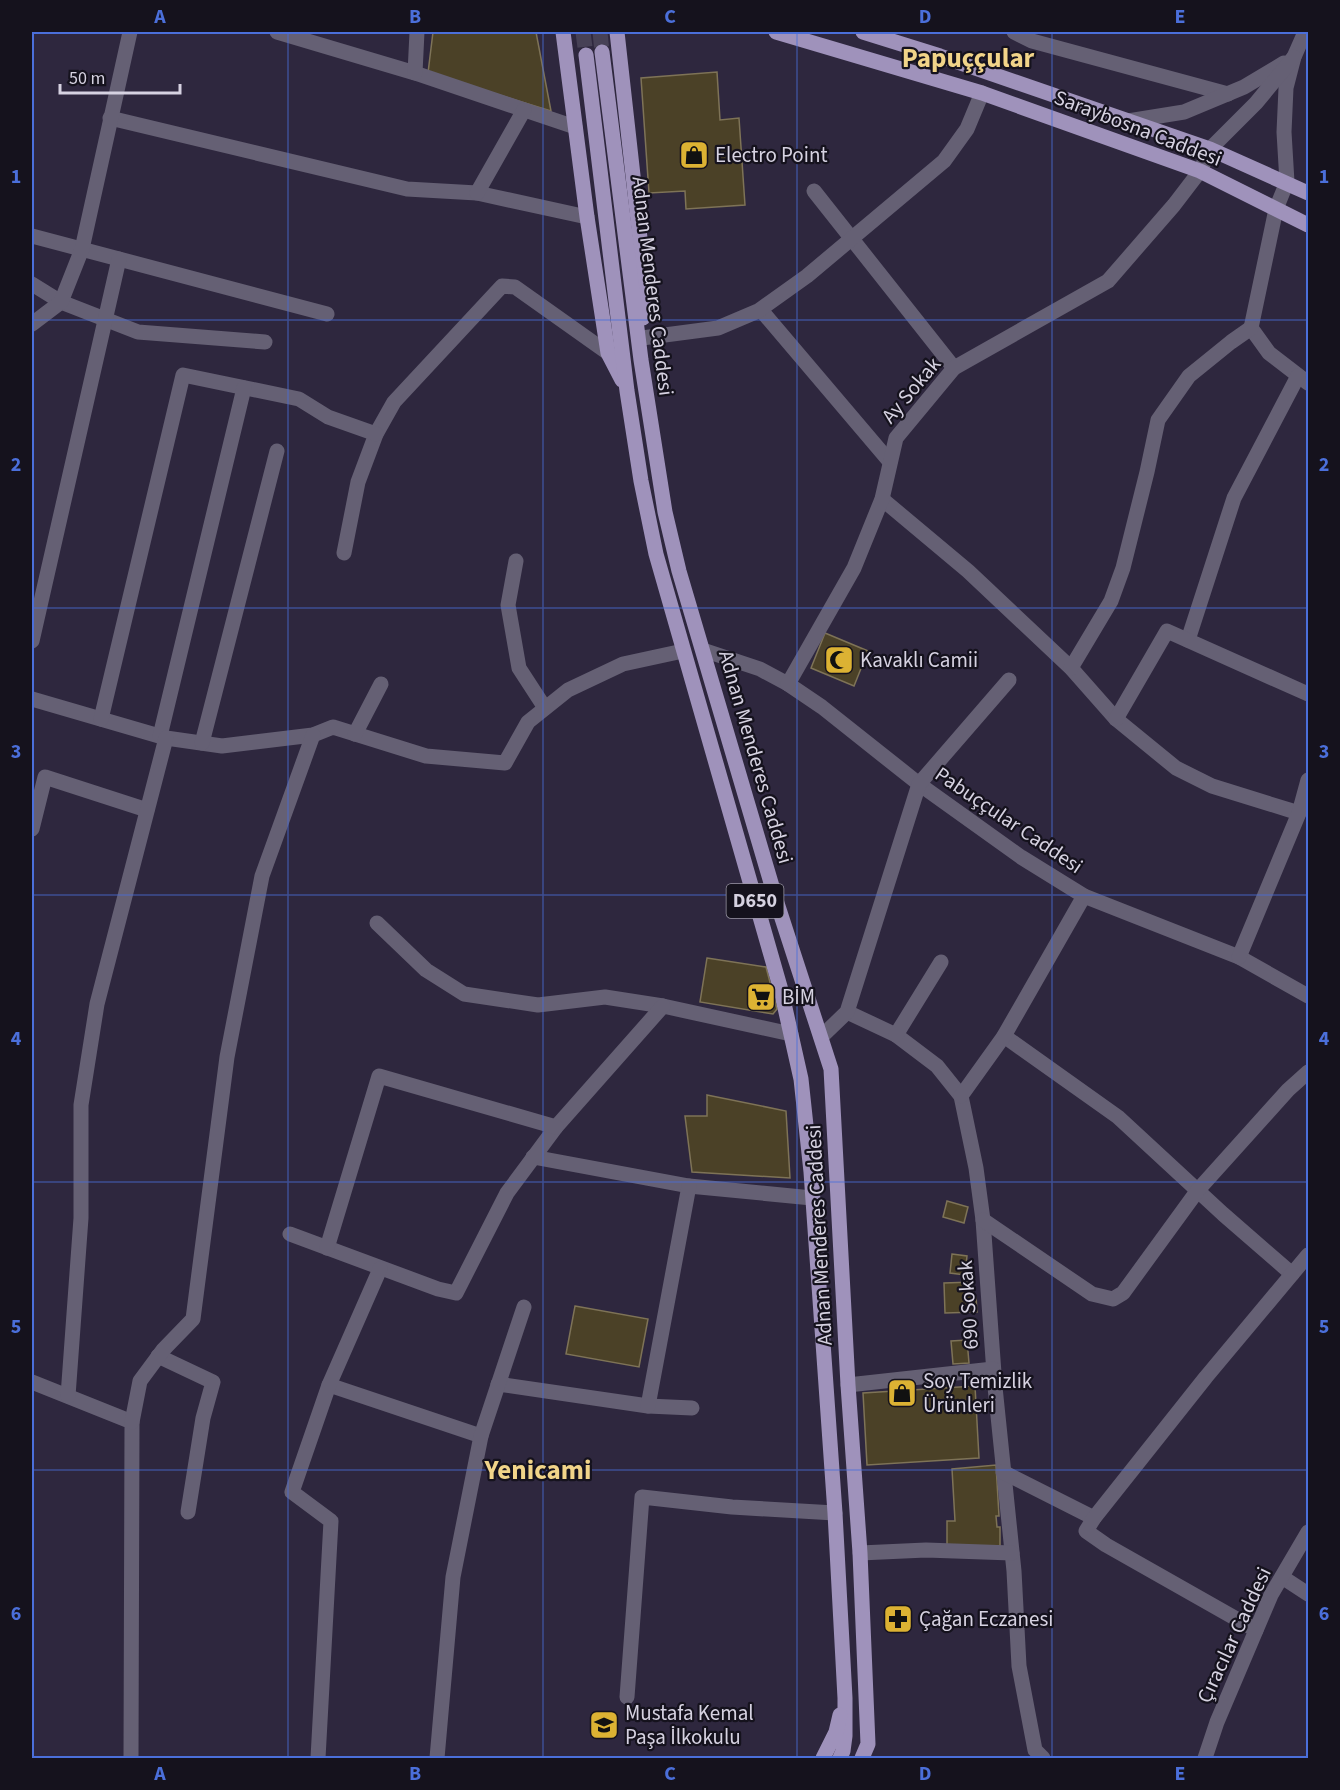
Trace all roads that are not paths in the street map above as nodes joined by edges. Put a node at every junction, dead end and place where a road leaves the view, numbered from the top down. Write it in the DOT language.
graph roads {
  1 [pos="130,32"];
  2 [pos="277,32"];
  3 [pos="417,32"];
  4 [pos="776,32"];
  5 [pos="863,32"];
  6 [pos="1014,32"];
  7 [pos="1305,32"];
  8 [pos="618,33"];
  9 [pos="564,35"];
  10 [pos="602,52"];
  11 [pos="586,55"];
  12 [pos="1294,57"];
  13 [pos="415,73"];
  14 [pos="982,93"];
  15 [pos="1228,94"];
  16 [pos="524,110"];
  17 [pos="110,118"];
  18 [pos="1128,121"];
  19 [pos="575,127"];
  20 [pos="1210,149"];
  21 [pos="1200,171"];
  22 [pos="1287,182"];
  23 [pos="814,192"];
  24 [pos="477,193"];
  25 [pos="1308,193"];
  26 [pos="1276,209"];
  27 [pos="587,217"];
  28 [pos="1308,225"];
  29 [pos="32,236"];
  30 [pos="852,238"];
  31 [pos="82,249"];
  32 [pos="119,259"];
  33 [pos="32,284"];
  34 [pos="62,302"];
  35 [pos="761,310"];
  36 [pos="327,314"];
  37 [pos="105,320"];
  38 [pos="32,324"];
  39 [pos="1251,328"];
  40 [pos="642,338"];
  41 [pos="266,342"];
  42 [pos="608,353"];
  43 [pos="641,360"];
  44 [pos="954,368"];
  45 [pos="1303,380"];
  46 [pos="244,388"];
  47 [pos="627,391"];
  48 [pos="376,434"];
  49 [pos="277,451"];
  50 [pos="890,462"];
  51 [pos="882,499"];
  52 [pos="344,553"];
  53 [pos="516,561"];
  54 [pos="1188,640"];
  55 [pos="32,641"];
  56 [pos="703,650"];
  57 [pos="682,651"];
  58 [pos="1071,668"];
  59 [pos="1009,680"];
  60 [pos="381,684"];
  61 [pos="788,684"];
  62 [pos="1308,694"];
  63 [pos="32,699"];
  64 [pos="545,708"];
  65 [pos="101,719"];
  66 [pos="1116,720"];
  67 [pos="355,734"];
  68 [pos="313,735"];
  69 [pos="163,737"];
  70 [pos="202,743"];
  71 [pos="1308,780"];
  72 [pos="919,784"];
  73 [pos="35,799"];
  74 [pos="147,810"];
  75 [pos="1299,813"];
  76 [pos="32,829"];
  77 [pos="1084,896"];
  78 [pos="377,923"];
  79 [pos="1239,957"];
  80 [pos="941,962"];
  81 [pos="1308,996"];
  82 [pos="663,1006"];
  83 [pos="848,1012"];
  84 [pos="791,1034"];
  85 [pos="896,1035"];
  86 [pos="1004,1036"];
  87 [pos="822,1037"];
  88 [pos="1308,1072"];
  89 [pos="961,1096"];
  90 [pos="556,1127"];
  91 [pos="533,1157"];
  92 [pos="689,1186"];
  93 [pos="1198,1190"];
  94 [pos="812,1198"];
  95 [pos="983,1220"];
  96 [pos="290,1234"];
  97 [pos="327,1248"];
  98 [pos="1308,1255"];
  99 [pos="380,1269"];
  100 [pos="1292,1274"];
  101 [pos="524,1307"];
  102 [pos="158,1356"];
  103 [pos="993,1369"];
  104 [pos="32,1382"];
  105 [pos="498,1384"];
  106 [pos="329,1385"];
  107 [pos="848,1385"];
  108 [pos="68,1396"];
  109 [pos="648,1406"];
  110 [pos="692,1408"];
  111 [pos="132,1422"];
  112 [pos="481,1436"];
  113 [pos="1004,1472"];
  114 [pos="188,1512"];
  115 [pos="835,1513"];
  116 [pos="1094,1518"];
  117 [pos="1308,1532"];
  118 [pos="860,1552"];
  119 [pos="1012,1553"];
  120 [pos="1282,1577"];
  121 [pos="1308,1594"];
  122 [pos="1256,1629"];
  123 [pos="627,1697"];
  124 [pos="845,1698"];
  125 [pos="866,1754"];
  126 [pos="1037,1756"];
  127 [pos="130,1758"];
  128 [pos="318,1758"];
  129 [pos="437,1758"];
  130 [pos="823,1758"];
  131 [pos="840,1758"];
  132 [pos="1205,1758"];
  1 -- 17 [label="street"];
  2 -- 13 [label="street"];
  3 -- 13 [label="street"];
  4 -- 14 [label="main road, Saraybosna Caddesi"];
  5 -- 18 [label="main road, Saraybosna Caddesi"];
  6 -- 15 [label="street"];
  7 -- 12 [label="street"];
  8 -- 40 [label="main road"];
  9 -- 19 [label="main road"];
  10 -- 43 [label="main road, Adnan Menderes Caddesi"];
  11 -- 47 [label="main road, Adnan Menderes Caddesi / D650"];
  12 -- 15 [label="street"];
  12 -- 20 [label="street"];
  12 -- 22 [label="street"];
  13 -- 16 [label="street"];
  14 -- 21 [label="main road, Saraybosna Caddesi"];
  14 -- 30 [label="street"];
  15 -- 18 [label="street"];
  16 -- 19 [label="street"];
  16 -- 24 [label="street"];
  17 -- 24 [label="street"];
  17 -- 31 [label="street"];
  18 -- 20 [label="main road, Saraybosna Caddesi"];
  19 -- 27 [label="main road"];
  20 -- 21 [label="street, Ay Sokak"];
  20 -- 22 [label="main road, Saraybosna Caddesi"];
  21 -- 26 [label="main road, Saraybosna Caddesi"];
  21 -- 44 [label="street, Ay Sokak"];
  22 -- 25 [label="main road, Saraybosna Caddesi"];
  22 -- 26 [label="street"];
  23 -- 30 [label="street"];
  24 -- 27 [label="street"];
  26 -- 28 [label="main road, Saraybosna Caddesi"];
  26 -- 39 [label="street"];
  27 -- 42 [label="main road"];
  29 -- 31 [label="street"];
  30 -- 35 [label="street"];
  30 -- 44 [label="street"];
  31 -- 32 [label="street"];
  31 -- 34 [label="street"];
  32 -- 36 [label="street"];
  32 -- 37 [label="street"];
  33 -- 34 [label="street"];
  34 -- 37 [label="street"];
  34 -- 38 [label="street"];
  35 -- 40 [label="street"];
  35 -- 50 [label="street"];
  37 -- 41 [label="street"];
  37 -- 55 [label="street"];
  39 -- 45 [label="street"];
  39 -- 58 [label="street"];
  40 -- 43 [label="main road"];
  42 -- 47 [label="main road"];
  42 -- 48 [label="street"];
  43 -- 56 [label="main road, Adnan Menderes Caddesi"];
  44 -- 50 [label="street, Ay Sokak"];
  45 -- 54 [label="street"];
  46 -- 48 [label="street"];
  46 -- 65 [label="street"];
  46 -- 69 [label="street"];
  47 -- 57 [label="main road, Adnan Menderes Caddesi / D650"];
  48 -- 52 [label="street"];
  49 -- 70 [label="street"];
  50 -- 51 [label="street, Ay Sokak"];
  51 -- 58 [label="street"];
  51 -- 61 [label="street, Ay Sokak"];
  53 -- 64 [label="street"];
  54 -- 62 [label="street"];
  54 -- 66 [label="street"];
  56 -- 61 [label="street, Pabuççular Caddesi"];
  56 -- 87 [label="main road, Adnan Menderes Caddesi"];
  57 -- 64 [label="street"];
  57 -- 84 [label="main road, Adnan Menderes Caddesi / D650"];
  58 -- 66 [label="street"];
  59 -- 72 [label="street"];
  60 -- 67 [label="street"];
  61 -- 72 [label="street, Pabuççular Caddesi"];
  63 -- 65 [label="street"];
  64 -- 67 [label="street"];
  65 -- 69 [label="street"];
  66 -- 75 [label="street"];
  67 -- 68 [label="street"];
  68 -- 70 [label="street"];
  68 -- 102 [label="street"];
  69 -- 70 [label="street"];
  69 -- 74 [label="street"];
  71 -- 75 [label="street"];
  72 -- 77 [label="street, Pabuççular Caddesi"];
  72 -- 83 [label="street"];
  73 -- 74 [label="street"];
  73 -- 76 [label="street"];
  74 -- 108 [label="street"];
  75 -- 79 [label="street"];
  77 -- 79 [label="street, Pabuççular Caddesi"];
  77 -- 86 [label="street"];
  78 -- 82 [label="street"];
  79 -- 81 [label="street, Pabuççular Caddesi"];
  80 -- 85 [label="street"];
  82 -- 84 [label="street"];
  82 -- 90 [label="street"];
  83 -- 85 [label="street, 690 Sokak"];
  83 -- 87 [label="street"];
  84 -- 94 [label="main road, Adnan Menderes Caddesi / D650"];
  85 -- 89 [label="street, 690 Sokak"];
  86 -- 89 [label="street"];
  86 -- 93 [label="street"];
  87 -- 107 [label="main road, Adnan Menderes Caddesi"];
  88 -- 93 [label="street"];
  89 -- 95 [label="street, 690 Sokak"];
  90 -- 91 [label="street"];
  90 -- 97 [label="street"];
  91 -- 92 [label="street"];
  91 -- 99 [label="street"];
  92 -- 94 [label="street"];
  92 -- 109 [label="street"];
  93 -- 95 [label="street"];
  93 -- 100 [label="street"];
  94 -- 115 [label="main road, Adnan Menderes Caddesi / D650"];
  95 -- 103 [label="street, 690 Sokak"];
  96 -- 97 [label="street"];
  97 -- 99 [label="street"];
  98 -- 100 [label="street"];
  99 -- 106 [label="street"];
  100 -- 116 [label="street"];
  101 -- 105 [label="street"];
  102 -- 111 [label="street"];
  102 -- 114 [label="street"];
  103 -- 107 [label="street"];
  103 -- 113 [label="street, 690 Sokak"];
  104 -- 108 [label="street"];
  105 -- 109 [label="street"];
  105 -- 112 [label="street"];
  106 -- 112 [label="street"];
  106 -- 128 [label="street"];
  107 -- 118 [label="main road, Adnan Menderes Caddesi"];
  108 -- 111 [label="street"];
  109 -- 110 [label="street"];
  111 -- 127 [label="street"];
  112 -- 129 [label="street"];
  113 -- 116 [label="street"];
  113 -- 119 [label="street, 690 Sokak"];
  115 -- 123 [label="street"];
  115 -- 124 [label="main road, Adnan Menderes Caddesi / D650"];
  116 -- 122 [label="street"];
  117 -- 120 [label="street, Çıracılar Caddesi"];
  118 -- 119 [label="street"];
  118 -- 125 [label="main road, Adnan Menderes Caddesi"];
  119 -- 126 [label="street, 690 Sokak"];
  120 -- 121 [label="street"];
  120 -- 122 [label="street, Çıracılar Caddesi"];
  122 -- 132 [label="street, Çıracılar Caddesi"];
  124 -- 130 [label="main road"];
  124 -- 131 [label="main road, Adnan Menderes Caddesi / D650"];
}
